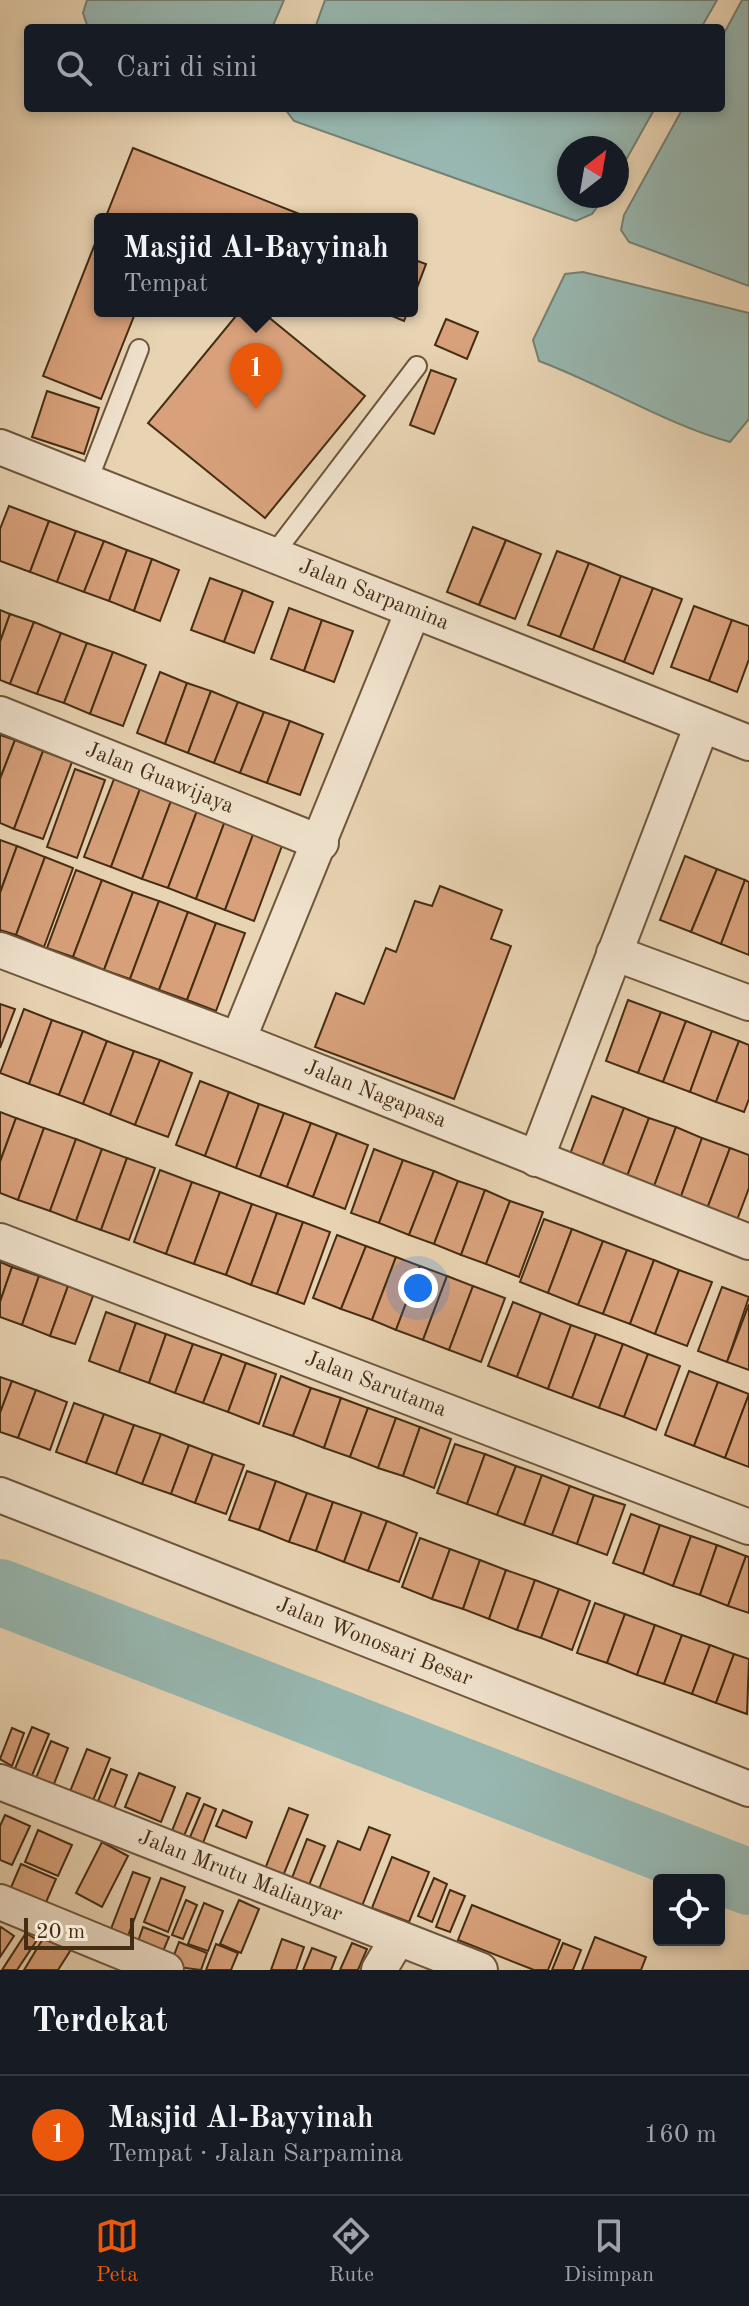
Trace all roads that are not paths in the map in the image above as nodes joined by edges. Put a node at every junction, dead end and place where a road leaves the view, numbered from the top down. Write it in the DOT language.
graph roads {
  1 [pos="139,349"];
  2 [pos="417,366"];
  3 [pos="0,447"];
  4 [pos="87,483"];
  5 [pos="273,555"];
  6 [pos="413,611"];
  7 [pos="0,714"];
  8 [pos="702,725"];
  9 [pos="749,743"];
  10 [pos="321,843"];
  11 [pos="0,950"];
  12 [pos="614,953"];
  13 [pos="749,1003"];
  14 [pos="238,1040"];
  15 [pos="536,1159"];
  16 [pos="0,1241"];
  17 [pos="749,1242"];
  18 [pos="0,1495"];
  19 [pos="749,1527"];
  20 [pos="0,1782"];
  21 [pos="749,1789"];
  22 [pos="0,1902"];
  23 [pos="398,1938"];
  24 [pos="166,1970"];
  25 [pos="379,1970"];
  26 [pos="480,1970"];
  1 -- 4 [label="lane"];
  2 -- 5 [label="lane"];
  3 -- 4 [label="street, Jalan Sarpamina"];
  4 -- 5 [label="street, Jalan Sarpamina"];
  5 -- 6 [label="street, Jalan Sarpamina"];
  6 -- 8 [label="street, Jalan Sarpamina"];
  6 -- 10 [label="street"];
  7 -- 10 [label="street, Jalan Guawijaya"];
  8 -- 9 [label="street, Jalan Sarpamina"];
  8 -- 12 [label="street"];
  10 -- 14 [label="street"];
  11 -- 14 [label="street, Jalan Nagapasa"];
  12 -- 13 [label="street"];
  12 -- 15 [label="street"];
  14 -- 15 [label="street, Jalan Nagapasa"];
  15 -- 17 [label="street, Jalan Nagapasa"];
  16 -- 19 [label="street, Jalan Sarutama"];
  18 -- 21 [label="street, Jalan Wonosari Besar"];
  20 -- 23 [label="street, Jalan Mrutu Malianyar"];
  22 -- 24 [label="street"];
  23 -- 25 [label="street"];
  23 -- 26 [label="street, Jalan Mrutu Malianyar"];
}
